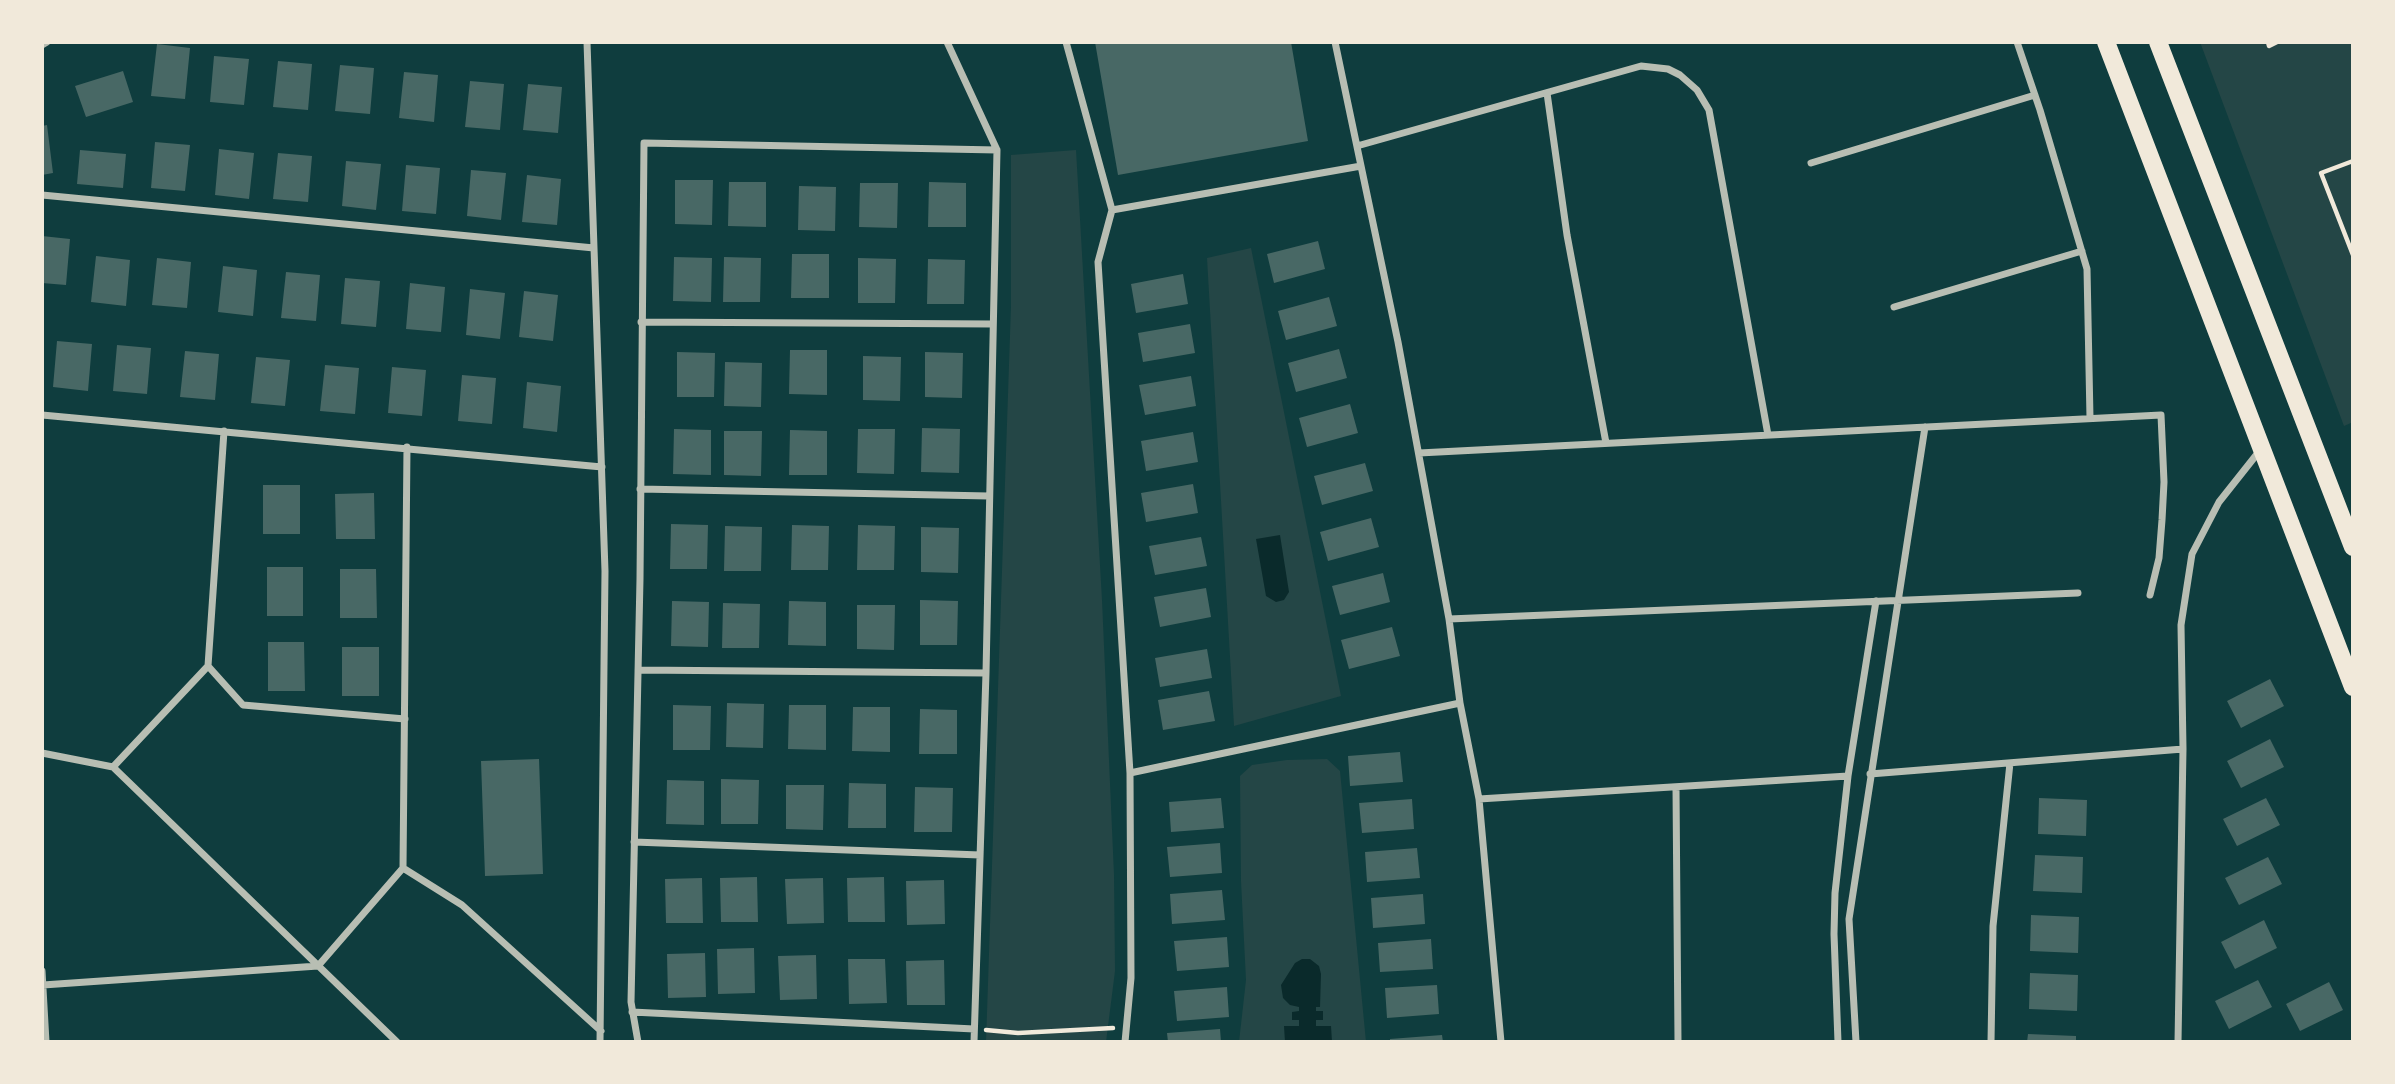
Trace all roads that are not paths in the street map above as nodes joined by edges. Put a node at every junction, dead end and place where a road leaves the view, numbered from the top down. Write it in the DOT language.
graph roads {
  1 [pos="47,42"];
  2 [pos="576,42"];
  3 [pos="947,42"];
  4 [pos="1066,42"];
  5 [pos="1335,42"];
  6 [pos="2017,42"];
  7 [pos="2106,42"];
  8 [pos="2158,42"];
  9 [pos="587,43"];
  10 [pos="42,45"];
  11 [pos="1547,93"];
  12 [pos="2035,95"];
  13 [pos="1357,146"];
  14 [pos="997,150"];
  15 [pos="1811,163"];
  16 [pos="1361,166"];
  17 [pos="42,195"];
  18 [pos="1112,210"];
  19 [pos="594,248"];
  20 [pos="2082,251"];
  21 [pos="1894,307"];
  22 [pos="641,322"];
  23 [pos="993,324"];
  24 [pos="42,415"];
  25 [pos="2090,418"];
  26 [pos="1925,427"];
  27 [pos="224,431"];
  28 [pos="1768,435"];
  29 [pos="1606,443"];
  30 [pos="407,447"];
  31 [pos="2261,449"];
  32 [pos="1419,453"];
  33 [pos="602,467"];
  34 [pos="640,489"];
  35 [pos="989,496"];
  36 [pos="2353,547"];
  37 [pos="2078,593"];
  38 [pos="2150,594"];
  39 [pos="1876,601"];
  40 [pos="1898,601"];
  41 [pos="1449,619"];
  42 [pos="208,666"];
  43 [pos="638,670"];
  44 [pos="986,673"];
  45 [pos="2353,687"];
  46 [pos="1460,703"];
  47 [pos="405,719"];
  48 [pos="2183,749"];
  49 [pos="42,753"];
  50 [pos="2010,763"];
  51 [pos="113,767"];
  52 [pos="1130,772"];
  53 [pos="1870,774"];
  54 [pos="1847,776"];
  55 [pos="1676,787"];
  56 [pos="1479,799"];
  57 [pos="634,842"];
  58 [pos="980,855"];
  59 [pos="402,868"];
  60 [pos="318,966"];
  61 [pos="42,971"];
  62 [pos="43,985"];
  63 [pos="632,1012"];
  64 [pos="974,1029"];
  65 [pos="601,1031"];
  66 [pos="46,1042"];
  67 [pos="397,1042"];
  68 [pos="600,1042"];
  69 [pos="638,1042"];
  70 [pos="974,1042"];
  71 [pos="1125,1042"];
  72 [pos="1501,1042"];
  73 [pos="1678,1042"];
  74 [pos="1838,1042"];
  75 [pos="1856,1042"];
  76 [pos="1991,1042"];
  77 [pos="2178,1042"];
  1 -- 10 [label="street"];
  2 -- 9 [label="street"];
  3 -- 14 [label="street"];
  4 -- 18 [label="street"];
  5 -- 13 [label="street"];
  6 -- 12 [label="street"];
  7 -- 31 [label="main road"];
  8 -- 36 [label="main road"];
  9 -- 19 [label="street"];
  11 -- 13 [label="street"];
  11 -- 28 [label="street"];
  11 -- 29 [label="street"];
  12 -- 15 [label="street"];
  12 -- 20 [label="street"];
  13 -- 16 [label="street"];
  14 -- 22 [label="street"];
  14 -- 23 [label="street"];
  16 -- 18 [label="street"];
  16 -- 32 [label="street"];
  17 -- 19 [label="street"];
  18 -- 52 [label="street"];
  19 -- 33 [label="street"];
  20 -- 21 [label="street"];
  20 -- 25 [label="street"];
  22 -- 23 [label="street"];
  22 -- 34 [label="street"];
  23 -- 35 [label="street"];
  24 -- 27 [label="street"];
  25 -- 26 [label="street"];
  25 -- 38 [label="street"];
  26 -- 28 [label="street"];
  26 -- 40 [label="street"];
  27 -- 30 [label="street"];
  27 -- 42 [label="street"];
  28 -- 29 [label="street"];
  29 -- 32 [label="street"];
  30 -- 33 [label="street"];
  30 -- 47 [label="street"];
  31 -- 45 [label="main road"];
  31 -- 48 [label="street"];
  32 -- 41 [label="street"];
  33 -- 65 [label="street"];
  34 -- 35 [label="street"];
  34 -- 43 [label="street"];
  35 -- 44 [label="street"];
  37 -- 40 [label="street"];
  39 -- 40 [label="street"];
  39 -- 41 [label="street"];
  39 -- 54 [label="street"];
  40 -- 53 [label="street"];
  41 -- 46 [label="street"];
  42 -- 47 [label="street"];
  42 -- 51 [label="street"];
  43 -- 44 [label="street"];
  43 -- 57 [label="street"];
  44 -- 58 [label="street"];
  46 -- 52 [label="street"];
  46 -- 56 [label="street"];
  47 -- 59 [label="street"];
  48 -- 50 [label="street"];
  48 -- 77 [label="street"];
  49 -- 51 [label="street"];
  50 -- 53 [label="street"];
  50 -- 76 [label="street"];
  51 -- 60 [label="street"];
  52 -- 71 [label="street"];
  53 -- 75 [label="street"];
  54 -- 55 [label="street"];
  54 -- 74 [label="street"];
  55 -- 56 [label="street"];
  55 -- 73 [label="street"];
  56 -- 72 [label="street"];
  57 -- 58 [label="street"];
  57 -- 63 [label="street"];
  58 -- 64 [label="street"];
  59 -- 60 [label="street"];
  59 -- 65 [label="street"];
  60 -- 62 [label="street"];
  60 -- 67 [label="street"];
  61 -- 62 [label="street"];
  62 -- 66 [label="street"];
  63 -- 64 [label="street"];
  63 -- 69 [label="street"];
  64 -- 70 [label="street"];
  65 -- 68 [label="street"];
}
